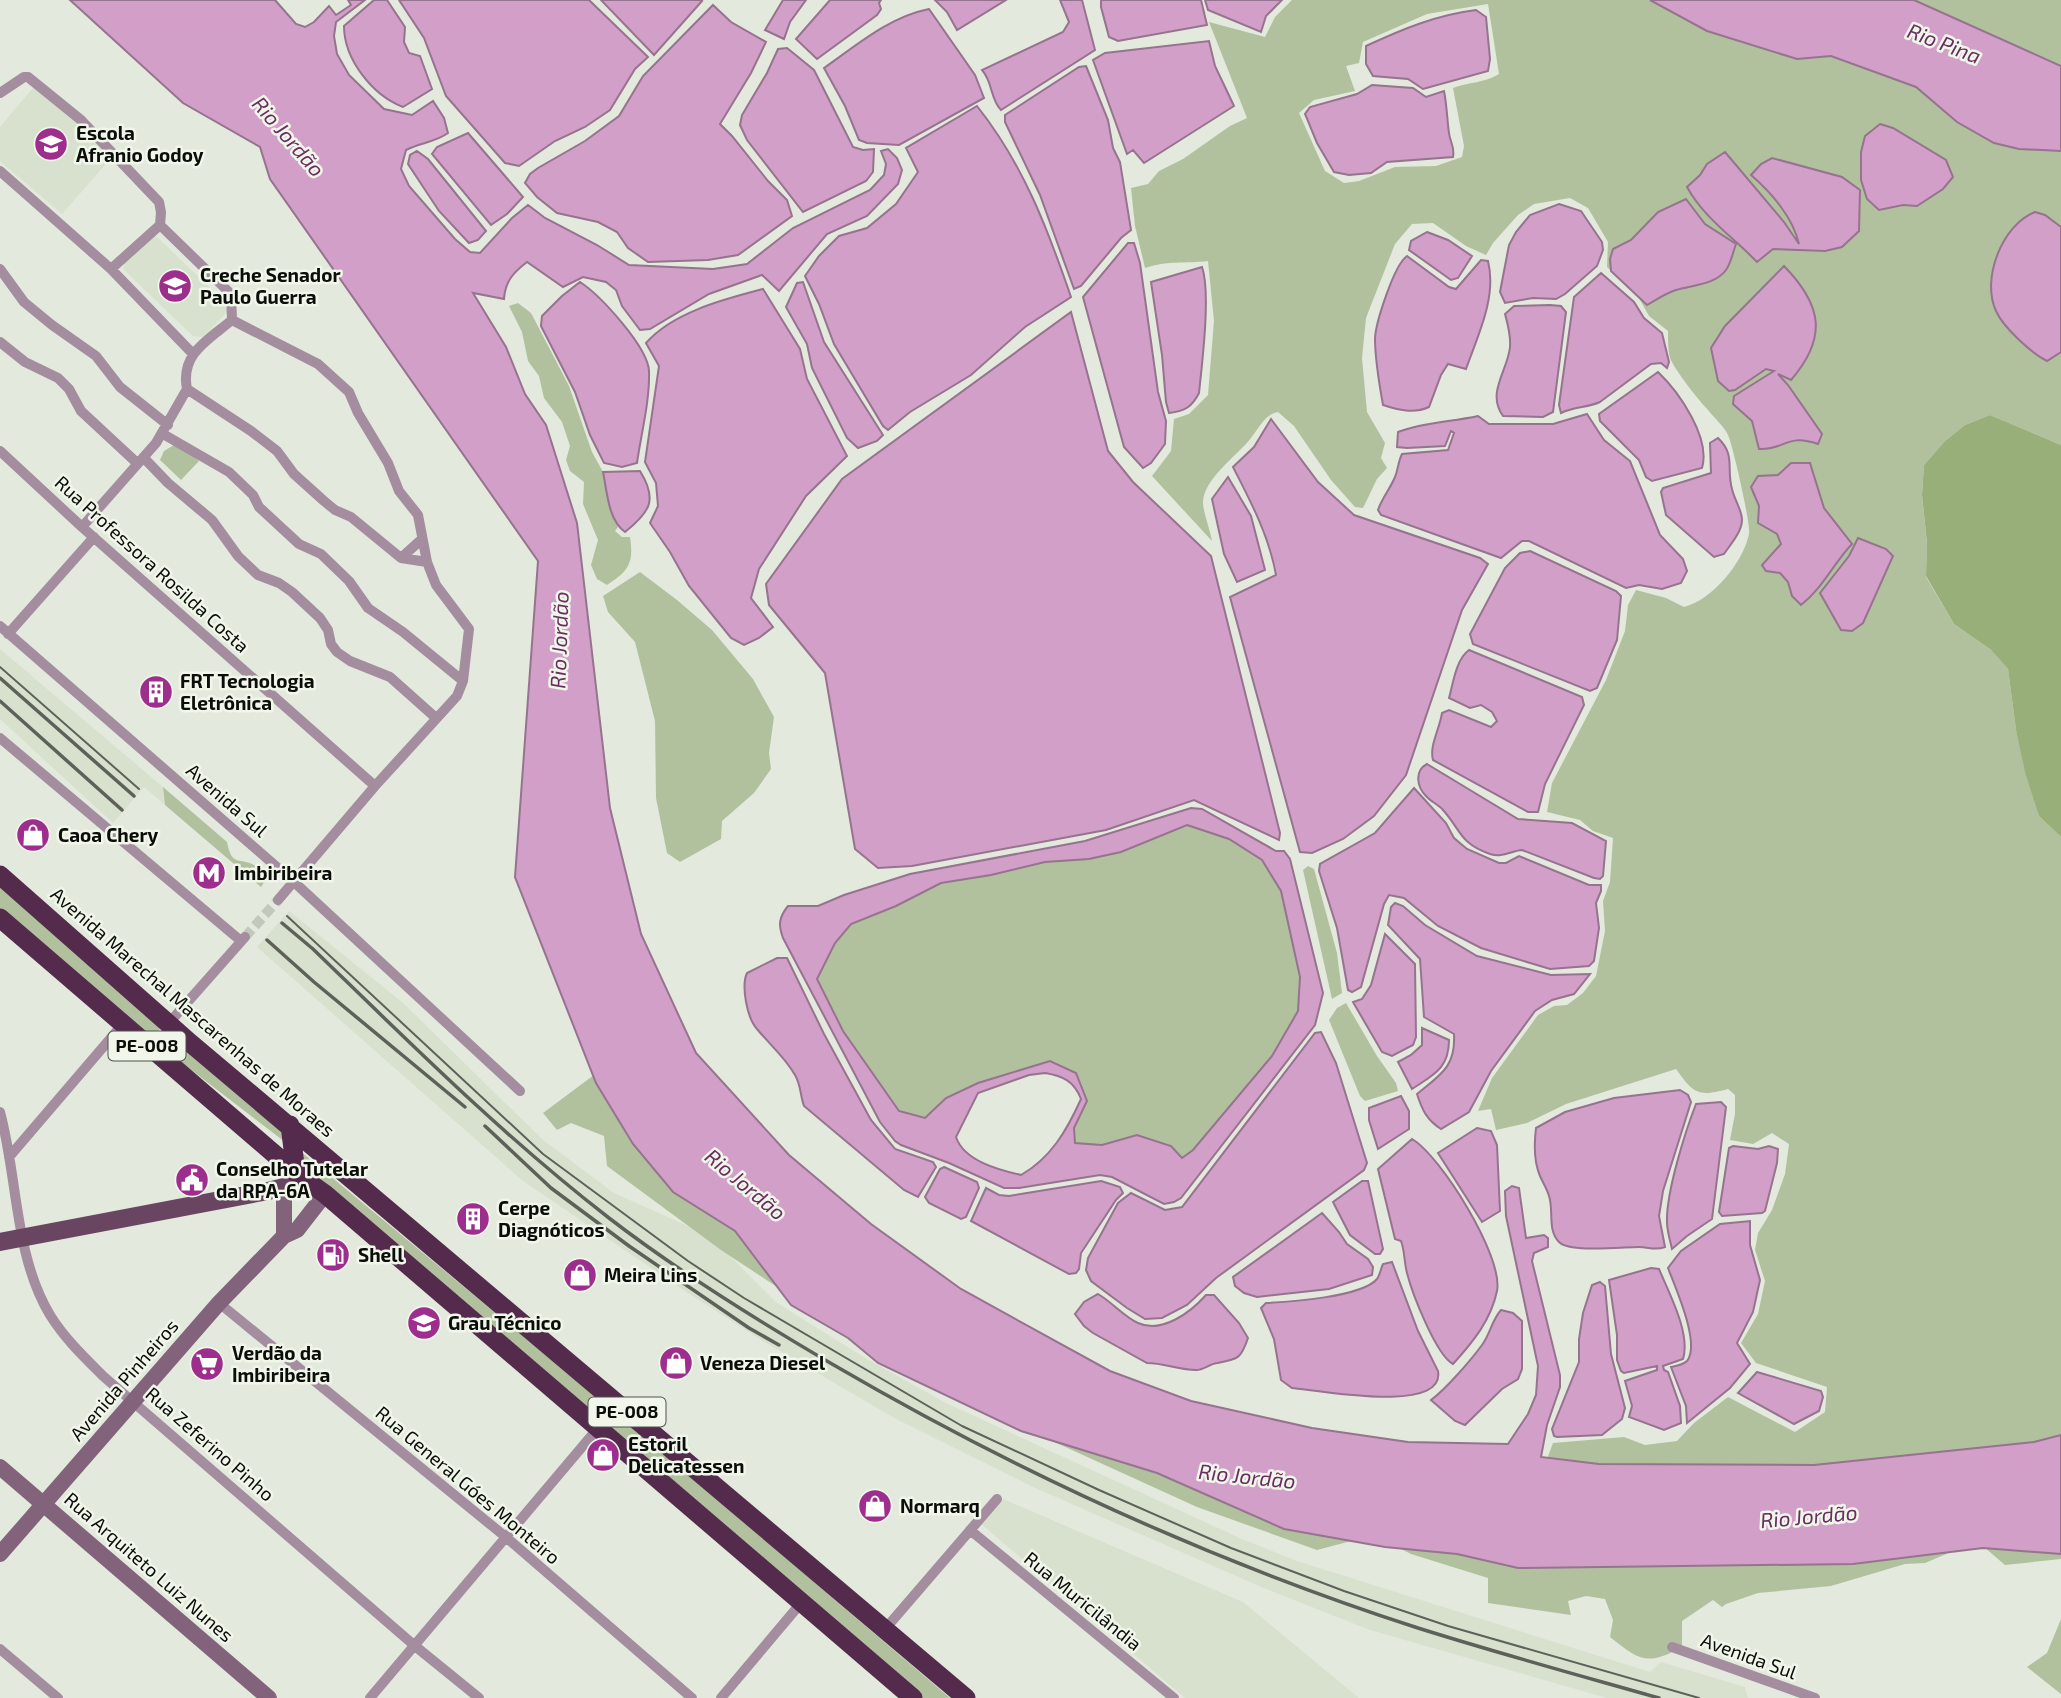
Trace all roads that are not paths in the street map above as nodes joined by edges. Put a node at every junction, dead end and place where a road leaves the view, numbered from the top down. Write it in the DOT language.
graph roads {
  1 [pos="0,91"];
  2 [pos="0,171"];
  3 [pos="160,225"];
  4 [pos="0,269"];
  5 [pos="111,269"];
  6 [pos="232,320"];
  7 [pos="0,342"];
  8 [pos="193,354"];
  9 [pos="187,389"];
  10 [pos="165,429"];
  11 [pos="0,451"];
  12 [pos="140,461"];
  13 [pos="82,527"];
  14 [pos="94,537"];
  15 [pos="422,539"];
  16 [pos="401,558"];
  17 [pos="427,562"];
  18 [pos="4,630"];
  19 [pos="463,681"];
  20 [pos="436,718"];
  21 [pos="0,738"];
  22 [pos="375,786"];
  23 [pos="0,875"];
  24 [pos="294,882"];
  25 [pos="278,900"];
  26 [pos="0,918"];
  27 [pos="169,1023"];
  28 [pos="122,1025"];
  29 [pos="159,1056"];
  30 [pos="520,1091"];
  31 [pos="0,1112"];
  32 [pos="290,1125"];
  33 [pos="9,1157"];
  34 [pos="290,1180"];
  35 [pos="325,1195"];
  36 [pos="284,1237"];
  37 [pos="23,1238"];
  38 [pos="0,1242"];
  39 [pos="219,1303"];
  40 [pos="134,1402"];
  41 [pos="598,1428"];
  42 [pos="0,1467"];
  43 [pos="997,1499"];
  44 [pos="43,1503"];
  45 [pos="970,1530"];
  46 [pos="507,1538"];
  47 [pos="0,1554"];
  48 [pos="801,1603"];
  49 [pos="886,1628"];
  50 [pos="415,1646"];
  51 [pos="1672,1647"];
  52 [pos="0,1649"];
  53 [pos="58,1698"];
  54 [pos="269,1698"];
  55 [pos="370,1698"];
  56 [pos="479,1698"];
  57 [pos="692,1698"];
  58 [pos="721,1698"];
  59 [pos="913,1698"];
  60 [pos="966,1698"];
  61 [pos="1174,1698"];
  62 [pos="1815,1698"];
  1 -- 3 [label="street"];
  2 -- 5 [label="street"];
  3 -- 5 [label="street"];
  3 -- 6 [label="street"];
  4 -- 10 [label="street"];
  5 -- 8 [label="street"];
  6 -- 8 [label="street"];
  6 -- 15 [label="street"];
  7 -- 12 [label="street"];
  8 -- 9 [label="street"];
  9 -- 10 [label="street"];
  9 -- 16 [label="street"];
  10 -- 12 [label="street"];
  10 -- 19 [label="street"];
  11 -- 13 [label="street, Rua Professora Rosilda Costa"];
  12 -- 13 [label="street"];
  12 -- 20 [label="street"];
  13 -- 14 [label="street, Rua Professora Rosilda Costa"];
  14 -- 18 [label="street"];
  14 -- 22 [label="street, Rua Professora Rosilda Costa"];
  15 -- 16 [label="street"];
  15 -- 17 [label="street"];
  16 -- 17 [label="street"];
  17 -- 19 [label="street"];
  18 -- 24 [label="street, Avenida Sul"];
  19 -- 20 [label="street"];
  20 -- 22 [label="street"];
  21 -- 27 [label="street"];
  22 -- 24 [label="street"];
  23 -- 27 [label="highway, Avenida Marechal Mascarenhas de Moraes / PE-008"];
  24 -- 25 [label="street"];
  24 -- 30 [label="street, Avenida Sul"];
  26 -- 28 [label="highway, PE-008"];
  27 -- 29 [label="street"];
  27 -- 32 [label="highway, Avenida Marechal Mascarenhas de Moraes / PE-008"];
  28 -- 29 [label="highway, PE-008"];
  28 -- 33 [label="street"];
  29 -- 34 [label="highway, PE-008"];
  31 -- 33 [label="street, Rua Zeferino Pinho"];
  32 -- 34 [label="highway"];
  32 -- 49 [label="highway, Avenida Marechal Mascarenhas de Moraes / PE-008"];
  33 -- 37 [label="street, Rua Zeferino Pinho"];
  34 -- 35 [label="highway, PE-008"];
  34 -- 36 [label="street"];
  34 -- 37 [label="main road"];
  35 -- 36 [label="street, Avenida Pinheiros"];
  35 -- 41 [label="highway, PE-008"];
  36 -- 39 [label="street, Avenida Pinheiros"];
  37 -- 38 [label="main road"];
  37 -- 40 [label="street, Rua Zeferino Pinho"];
  39 -- 40 [label="street, Avenida Pinheiros"];
  39 -- 46 [label="street, Rua General Góes Monteiro"];
  40 -- 44 [label="street, Avenida Pinheiros"];
  40 -- 50 [label="street, Rua Zeferino Pinho"];
  41 -- 46 [label="street"];
  41 -- 48 [label="highway, PE-008"];
  42 -- 44 [label="street, Rua Arquiteto Luiz Nunes"];
  43 -- 45 [label="street"];
  44 -- 47 [label="street, Avenida Pinheiros"];
  44 -- 54 [label="street, Rua Arquiteto Luiz Nunes"];
  45 -- 49 [label="street"];
  45 -- 61 [label="street, Rua Muricilândia"];
  46 -- 50 [label="street"];
  46 -- 57 [label="street, Rua General Góes Monteiro"];
  48 -- 58 [label="street"];
  48 -- 59 [label="highway, PE-008"];
  49 -- 60 [label="highway, Avenida Marechal Mascarenhas de Moraes / PE-008"];
  50 -- 55 [label="street"];
  50 -- 56 [label="street, Rua Zeferino Pinho"];
  51 -- 62 [label="street, Avenida Sul"];
  52 -- 53 [label="street"];
}
